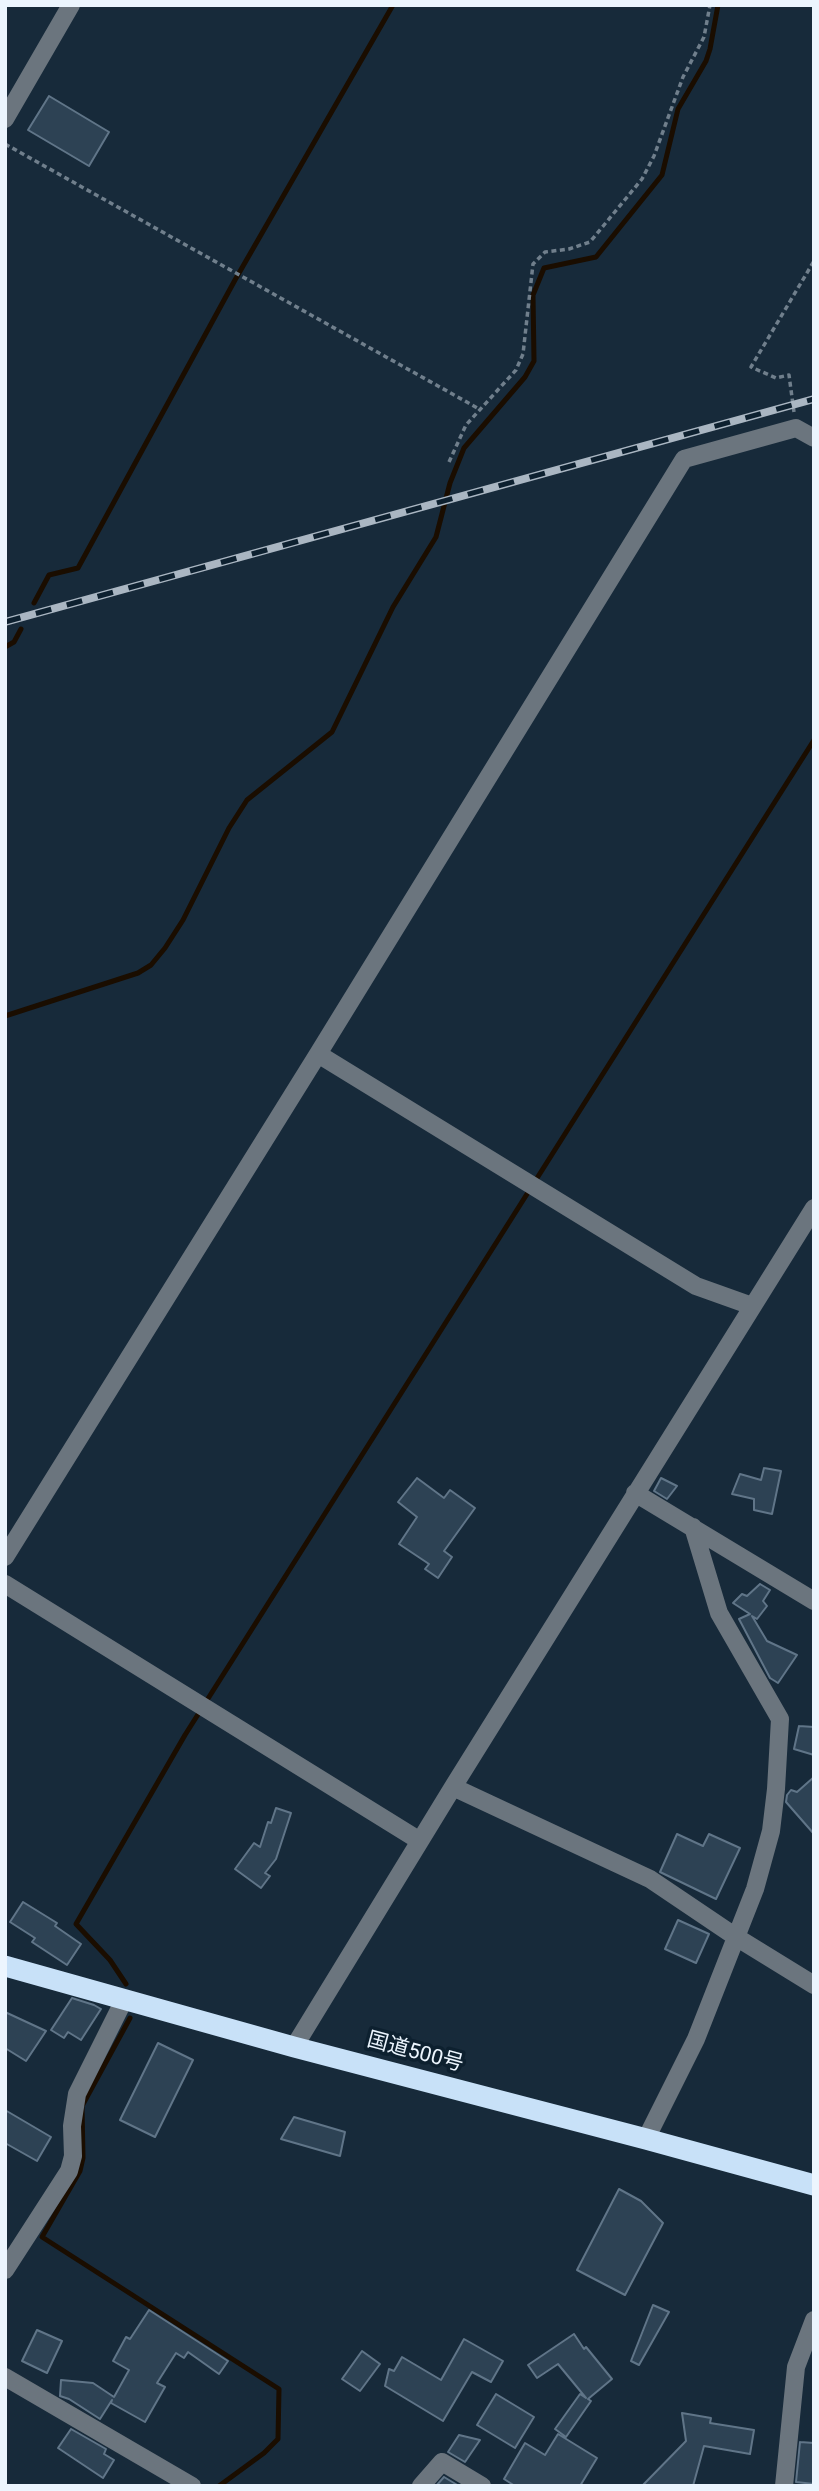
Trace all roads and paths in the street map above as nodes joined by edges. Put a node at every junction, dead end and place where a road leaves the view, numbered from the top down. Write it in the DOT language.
graph roads {
  1 [pos="71,5"];
  2 [pos="710,5"];
  3 [pos="5,119"];
  4 [pos="5,144"];
  5 [pos="814,261"];
  6 [pos="481,410"];
  7 [pos="796,428"];
  8 [pos="814,438"];
  9 [pos="449,462"];
  10 [pos="318,1054"];
  11 [pos="814,1208"];
  12 [pos="752,1306"];
  13 [pos="635,1493"];
  14 [pos="693,1527"];
  15 [pos="5,1557"];
  16 [pos="5,1584"];
  17 [pos="814,1601"];
  18 [pos="453,1787"];
  19 [pos="420,1841"];
  20 [pos="736,1937"];
  21 [pos="5,1966"];
  22 [pos="814,1984"];
  23 [pos="124,2000"];
  24 [pos="295,2047"];
  25 [pos="646,2138"];
  26 [pos="814,2185"];
  27 [pos="5,2270"];
  28 [pos="814,2320"];
  29 [pos="5,2377"];
  30 [pos="192,2486"];
  31 [pos="421,2486"];
  32 [pos="482,2486"];
  33 [pos="784,2486"];
  1 -- 3 [label="street"];
  2 -- 6 [label="path"];
  4 -- 6 [label="path"];
  5 -- 7 [label="path"];
  6 -- 9 [label="path"];
  7 -- 8 [label="street"];
  7 -- 10 [label="street"];
  10 -- 12 [label="street"];
  10 -- 15 [label="street"];
  11 -- 12 [label="street"];
  12 -- 13 [label="street"];
  13 -- 14 [label="street"];
  13 -- 18 [label="street"];
  14 -- 17 [label="street"];
  14 -- 20 [label="street"];
  16 -- 19 [label="street"];
  18 -- 19 [label="street"];
  18 -- 20 [label="street"];
  19 -- 24 [label="street"];
  20 -- 22 [label="street"];
  20 -- 25 [label="street"];
  21 -- 23 [label="highway, 国道500号"];
  23 -- 24 [label="highway, 国道500号"];
  23 -- 27 [label="street"];
  24 -- 25 [label="highway, 国道500号"];
  25 -- 26 [label="highway, 国道500号"];
  28 -- 33 [label="street"];
  29 -- 30 [label="street"];
  31 -- 32 [label="street"];
}
